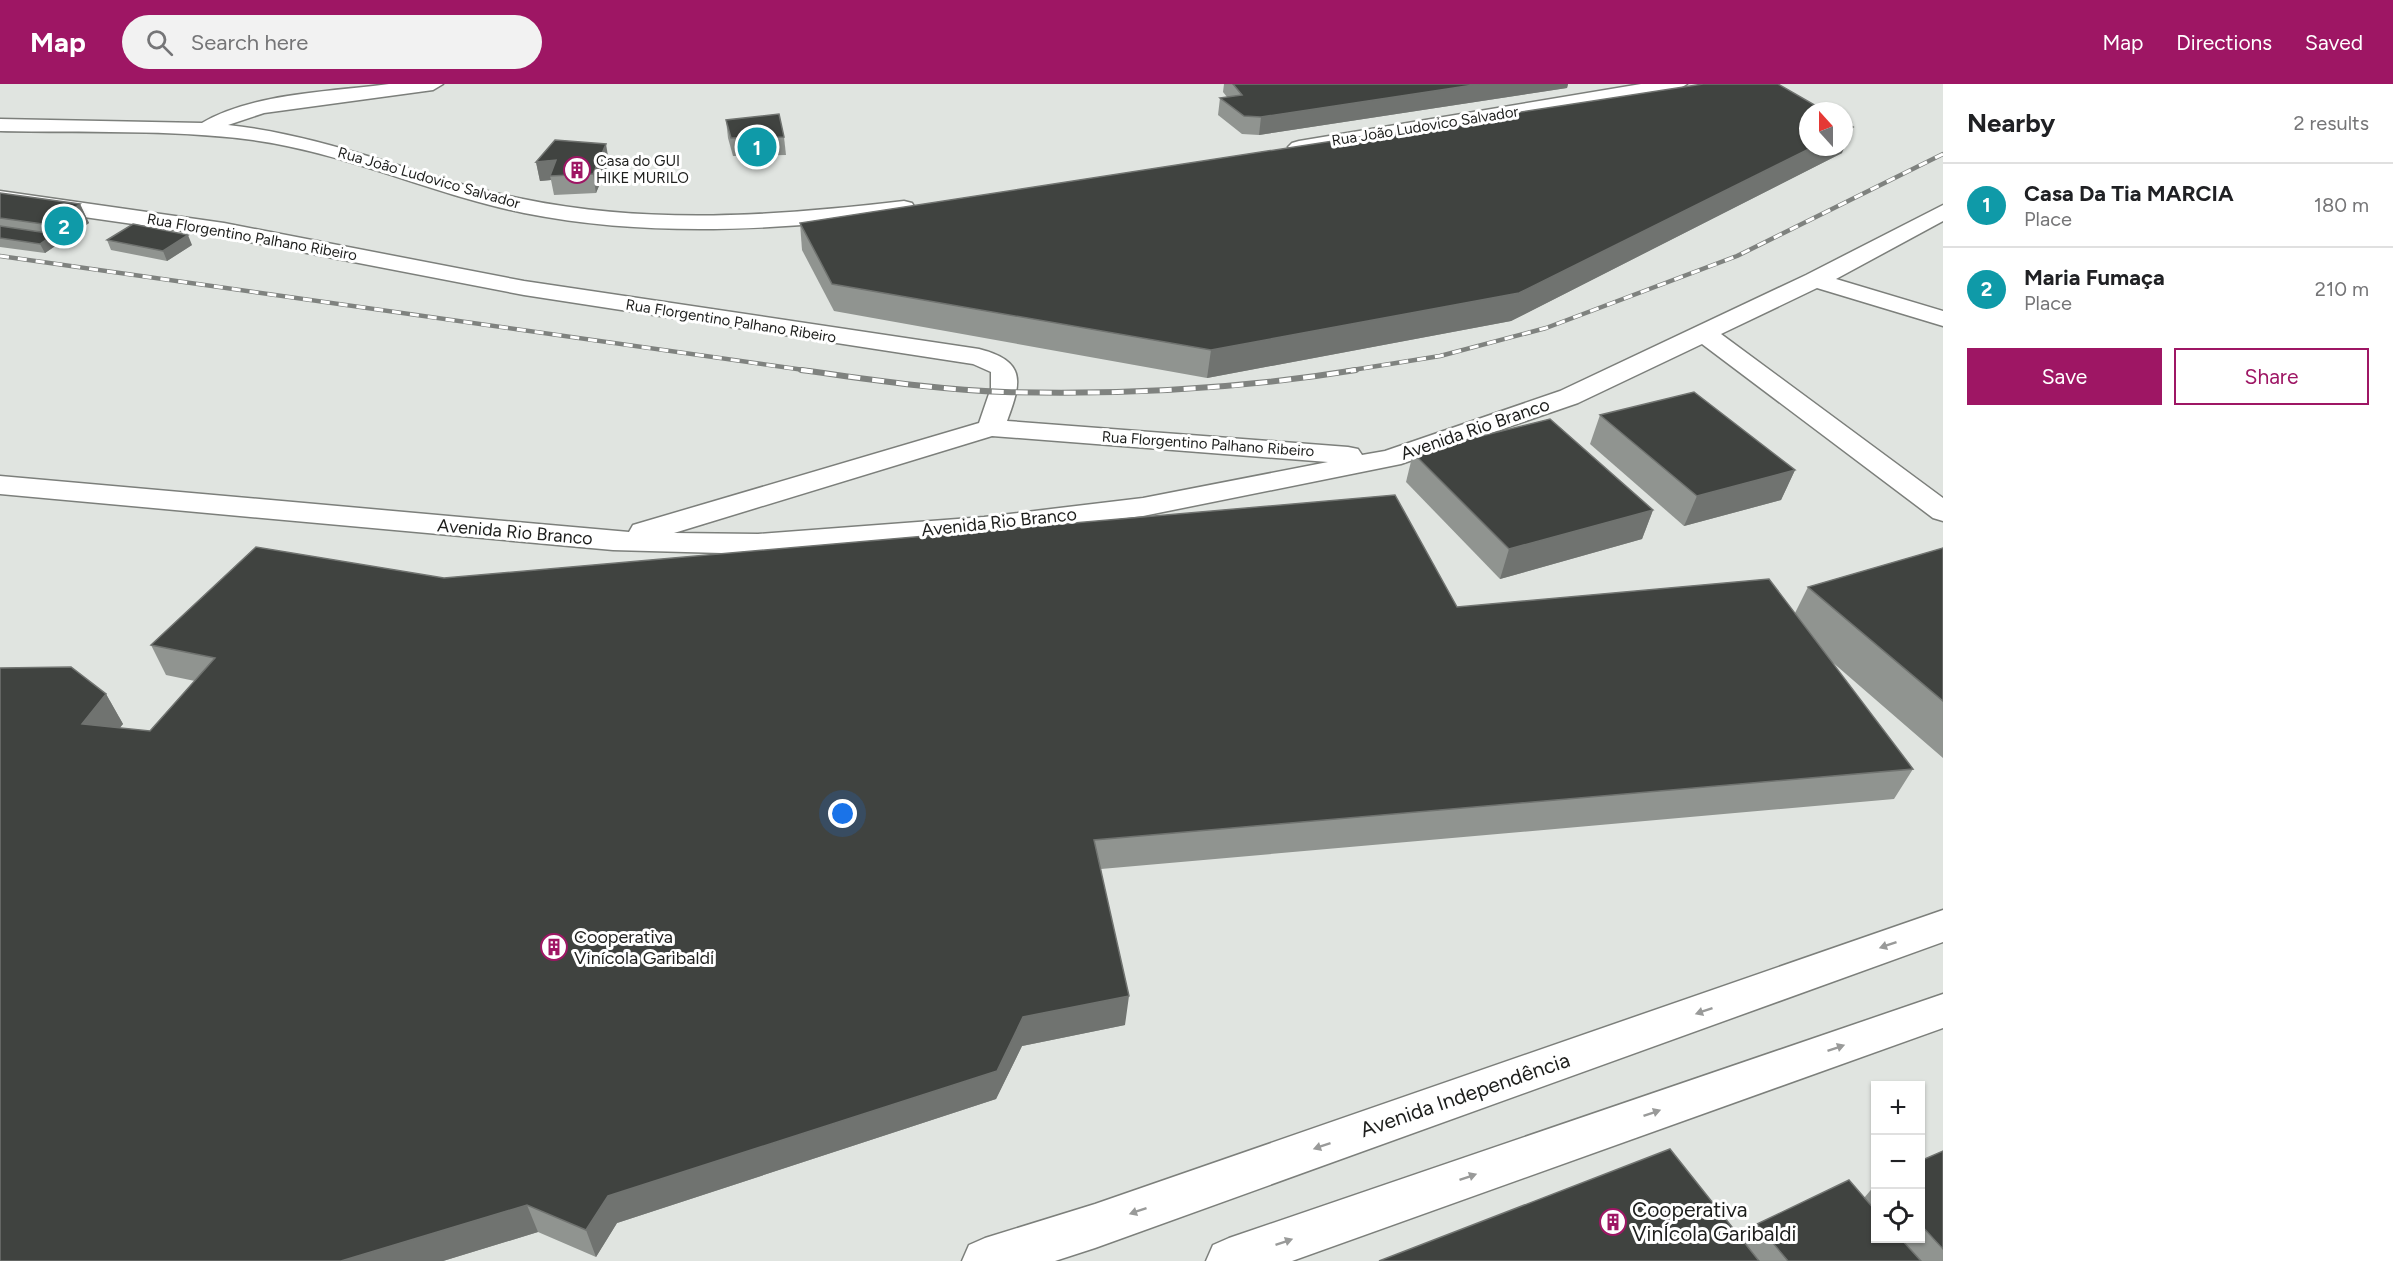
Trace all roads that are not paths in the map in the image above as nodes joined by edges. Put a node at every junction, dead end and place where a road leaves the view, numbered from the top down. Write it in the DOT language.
graph roads {
  1 [pos="433,84"];
  2 [pos="1677,84"];
  3 [pos="330,91"];
  4 [pos="0,125"];
  5 [pos="205,129"];
  6 [pos="1278,150"];
  7 [pos="0,198"];
  8 [pos="928,205"];
  9 [pos="1943,212"];
  10 [pos="1815,280"];
  11 [pos="1943,319"];
  12 [pos="1705,334"];
  13 [pos="991,428"];
  14 [pos="1391,458"];
  15 [pos="0,485"];
  16 [pos="1943,512"];
  17 [pos="613,541"];
  18 [pos="1943,926"];
  19 [pos="1943,1011"];
  20 [pos="986,1261"];
  21 [pos="1229,1261"];
  1 -- 3 [label="street"];
  2 -- 6 [label="street, Rua João Ludovico Salvador"];
  3 -- 5 [label="street"];
  4 -- 5 [label="street, Rua João Ludovico Salvador"];
  5 -- 8 [label="street, Rua João Ludovico Salvador"];
  7 -- 13 [label="street, Rua Florgentino Palhano Ribeiro"];
  9 -- 10 [label="street, Avenida Rio Branco"];
  10 -- 11 [label="street"];
  10 -- 12 [label="street, Avenida Rio Branco"];
  12 -- 14 [label="street, Avenida Rio Branco"];
  12 -- 16 [label="street"];
  13 -- 14 [label="street, Rua Florgentino Palhano Ribeiro"];
  13 -- 17 [label="street"];
  14 -- 17 [label="street, Avenida Rio Branco"];
  15 -- 17 [label="street, Avenida Rio Branco"];
  18 -- 20 [label="street, Avenida Independência, one-way"];
  21 -- 19 [label="street, one-way"];
}
